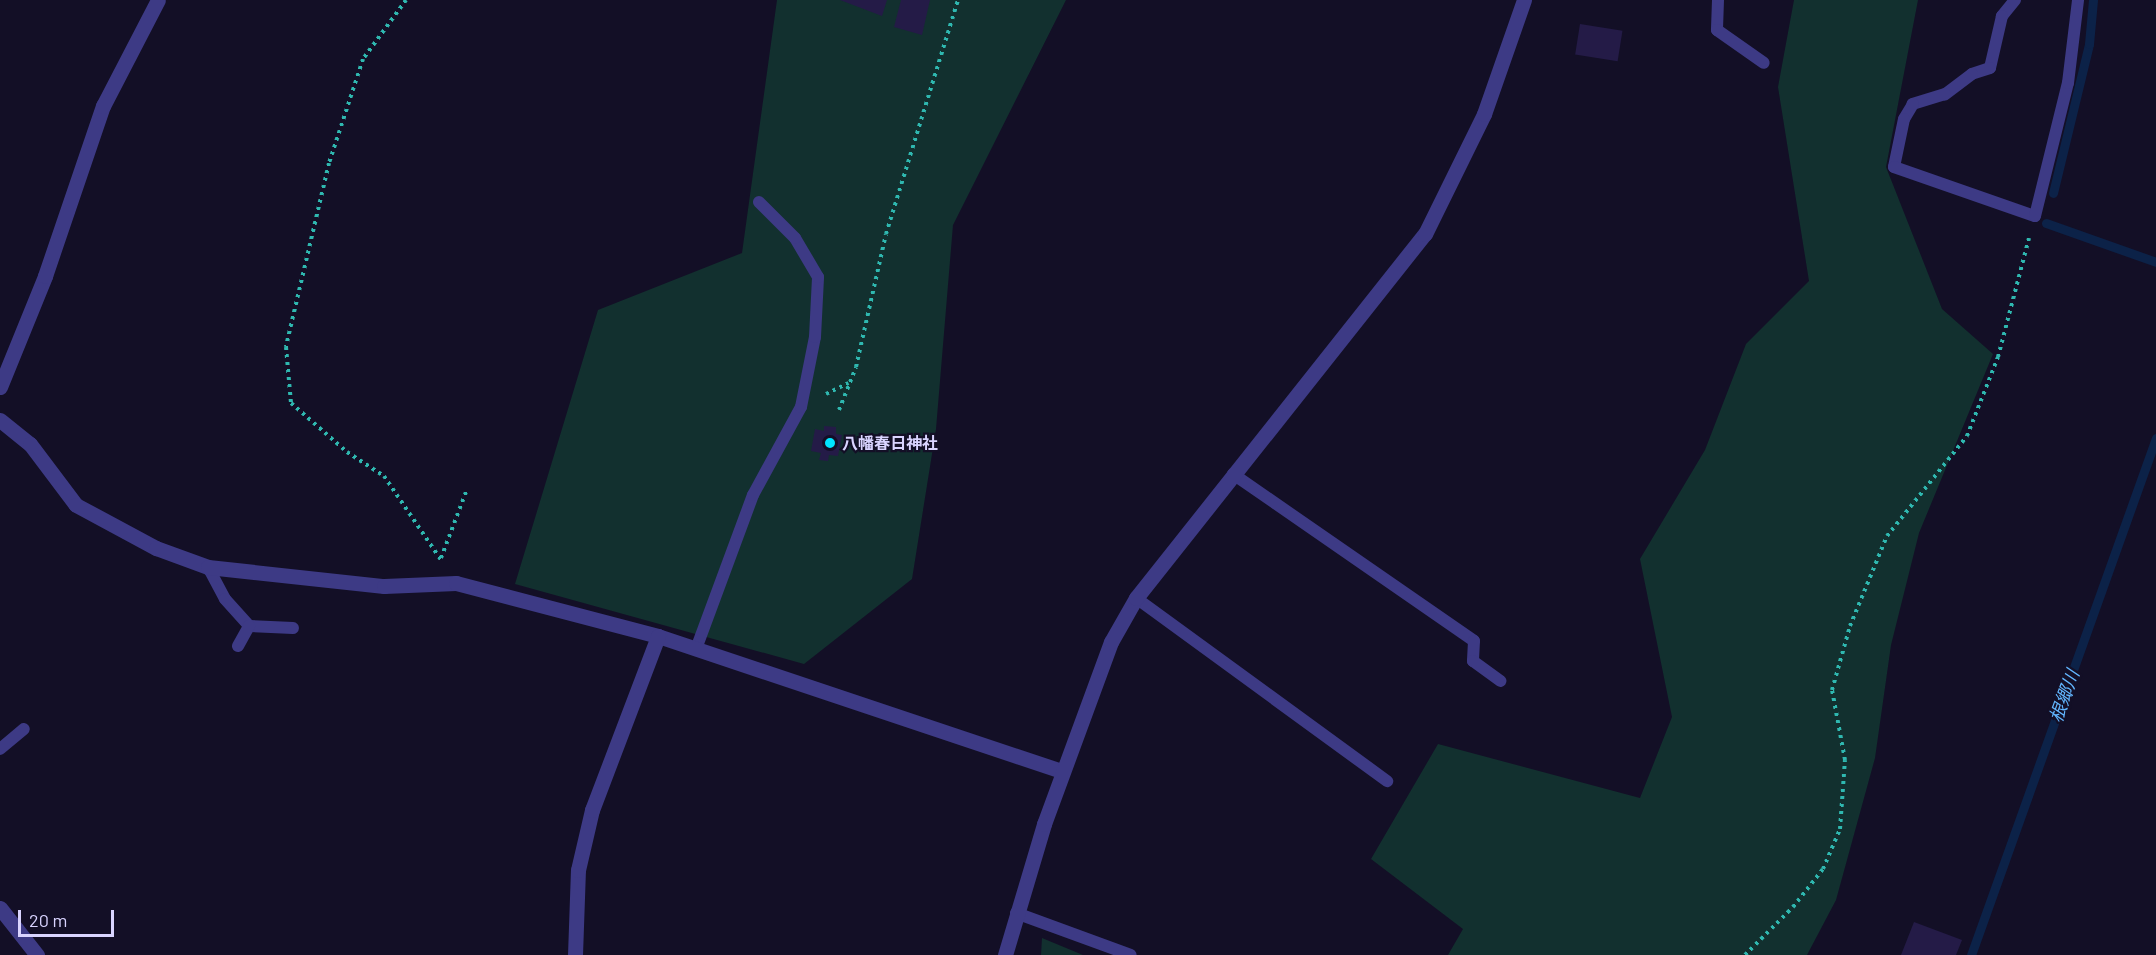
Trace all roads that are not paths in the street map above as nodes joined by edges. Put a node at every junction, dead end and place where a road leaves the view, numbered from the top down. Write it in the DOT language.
graph roads {
  1 [pos="158,0"];
  2 [pos="1524,0"];
  3 [pos="1718,0"];
  4 [pos="2015,0"];
  5 [pos="2078,0"];
  6 [pos="1764,63"];
  7 [pos="759,202"];
  8 [pos="0,387"];
  9 [pos="0,420"];
  10 [pos="1233,474"];
  11 [pos="208,567"];
  12 [pos="1136,598"];
  13 [pos="249,627"];
  14 [pos="293,628"];
  15 [pos="658,636"];
  16 [pos="238,646"];
  17 [pos="696,649"];
  18 [pos="1501,681"];
  19 [pos="24,729"];
  20 [pos="0,749"];
  21 [pos="1062,771"];
  22 [pos="1388,781"];
  23 [pos="0,908"];
  24 [pos="1016,913"];
  25 [pos="37,955"];
  26 [pos="575,955"];
  27 [pos="1005,955"];
  28 [pos="1131,955"];
  1 -- 8 [label="street"];
  2 -- 10 [label="street"];
  3 -- 6 [label="lane"];
  4 -- 5 [label="lane"];
  7 -- 17 [label="lane"];
  9 -- 11 [label="street"];
  10 -- 12 [label="street"];
  10 -- 18 [label="lane"];
  11 -- 13 [label="lane"];
  11 -- 15 [label="street"];
  12 -- 21 [label="street"];
  12 -- 22 [label="lane"];
  13 -- 14 [label="lane"];
  13 -- 16 [label="lane"];
  15 -- 17 [label="street"];
  15 -- 26 [label="street"];
  17 -- 21 [label="street"];
  19 -- 20 [label="lane"];
  21 -- 24 [label="street"];
  23 -- 25 [label="street"];
  24 -- 27 [label="street"];
  24 -- 28 [label="lane"];
}
